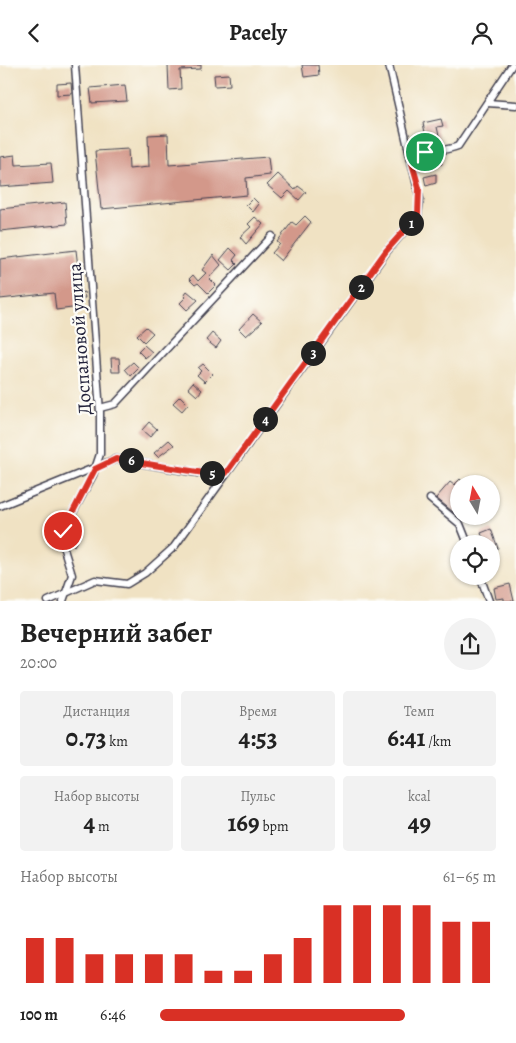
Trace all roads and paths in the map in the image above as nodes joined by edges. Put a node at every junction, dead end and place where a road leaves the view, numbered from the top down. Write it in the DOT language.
graph roads {
  1 [pos="75,65"];
  2 [pos="389,65"];
  3 [pos="512,65"];
  4 [pos="487,103"];
  5 [pos="516,105"];
  6 [pos="412,163"];
  7 [pos="272,236"];
  8 [pos="100,407"];
  9 [pos="95,469"];
  10 [pos="226,473"];
  11 [pos="430,499"];
  12 [pos="0,506"];
  13 [pos="464,535"];
  14 [pos="483,585"];
  15 [pos="65,592"];
  16 [pos="48,601"];
  17 [pos="63,601"];
  18 [pos="489,601"];
  1 -- 8 [label="street, Доспановой улица"];
  2 -- 6 [label="street"];
  3 -- 4 [label="street"];
  4 -- 5 [label="street"];
  4 -- 6 [label="street"];
  6 -- 10 [label="street"];
  7 -- 8 [label="street"];
  8 -- 9 [label="street, Доспановой улица"];
  9 -- 10 [label="street"];
  9 -- 12 [label="street"];
  9 -- 15 [label="street, Доспановой улица"];
  10 -- 15 [label="street"];
  11 -- 13 [label="street"];
  14 -- 18 [label="street"];
  15 -- 16 [label="street"];
  15 -- 17 [label="street, Доспановой улица"];
}
